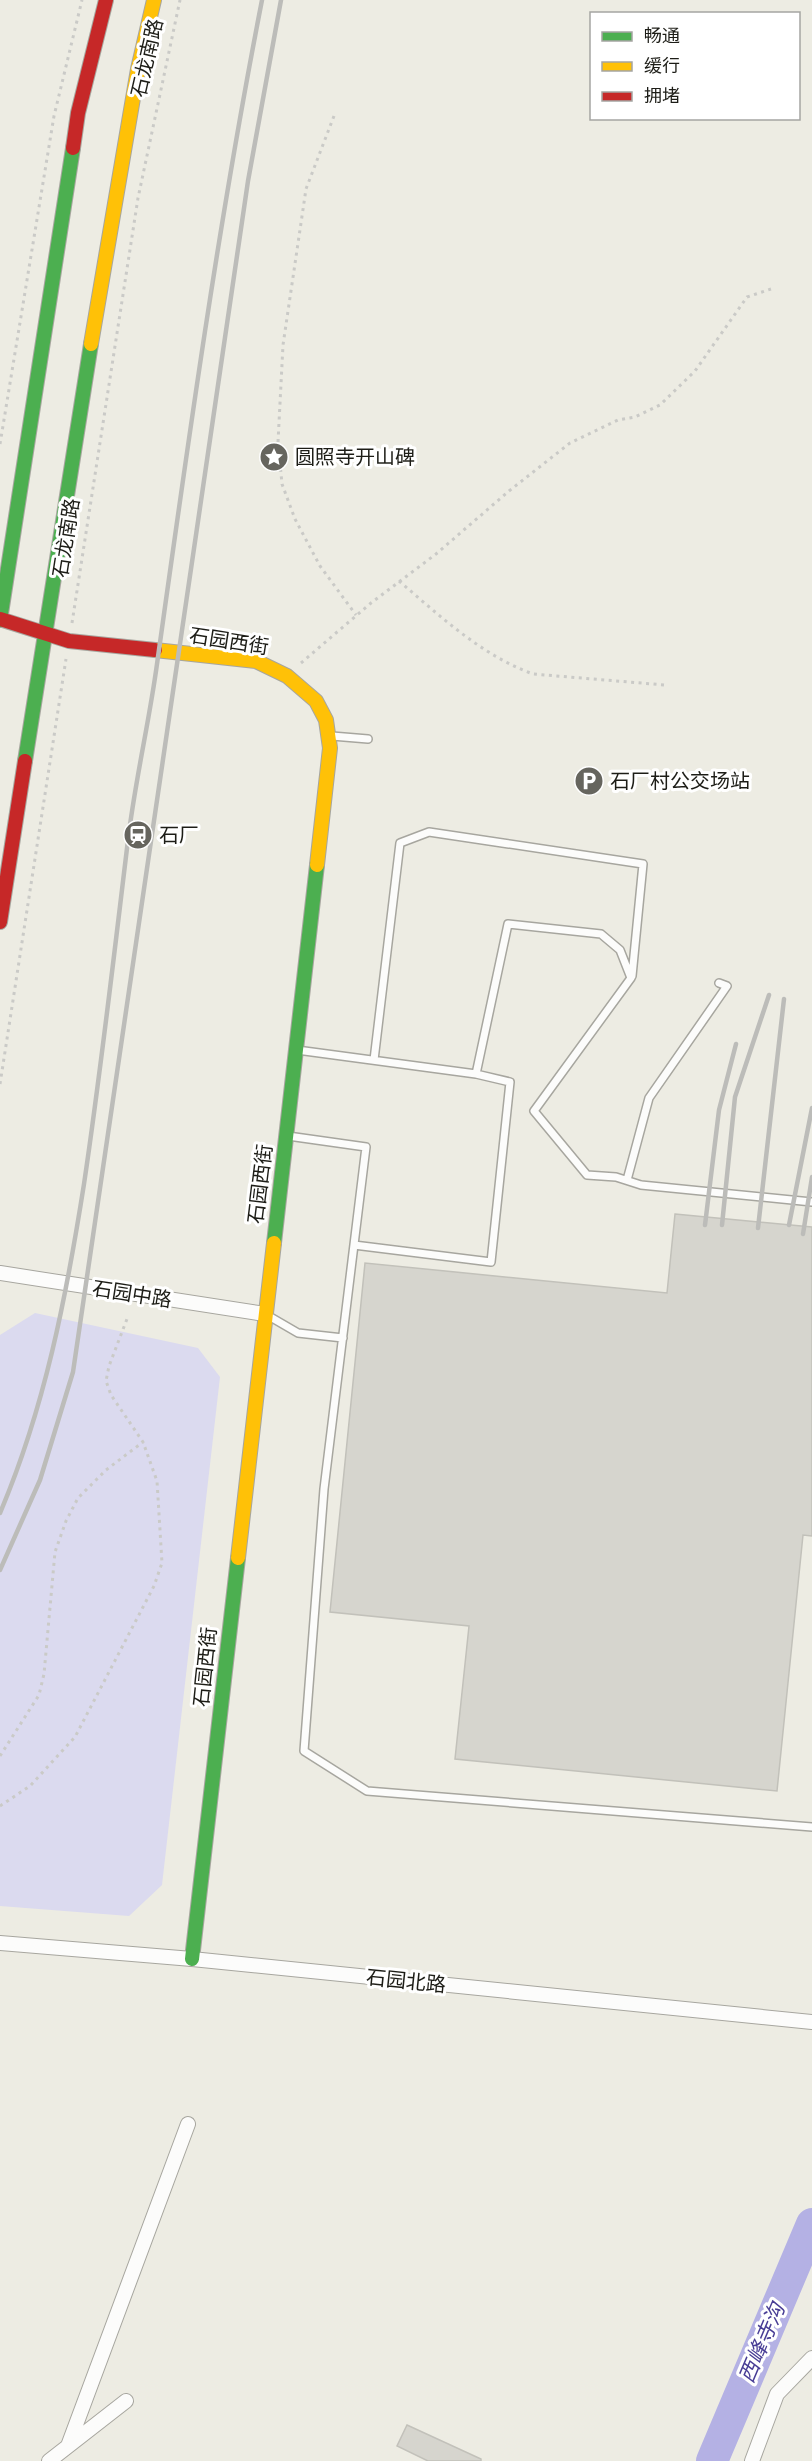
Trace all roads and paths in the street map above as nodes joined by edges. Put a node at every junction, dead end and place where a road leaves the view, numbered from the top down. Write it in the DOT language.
graph roads {
  1 [pos="82,0"];
  2 [pos="106,0"];
  3 [pos="154,0"];
  4 [pos="180,0"];
  5 [pos="334,116"];
  6 [pos="771,289"];
  7 [pos="0,444"];
  8 [pos="399,581"];
  9 [pos="356,615"];
  10 [pos="0,619"];
  11 [pos="45,633"];
  12 [pos="69,641"];
  13 [pos="286,676"];
  14 [pos="665,685"];
  15 [pos="328,736"];
  16 [pos="368,739"];
  17 [pos="0,921"];
  18 [pos="631,978"];
  19 [pos="719,983"];
  20 [pos="295,1049"];
  21 [pos="374,1060"];
  22 [pos="476,1074"];
  23 [pos="0,1084"];
  24 [pos="286,1136"];
  25 [pos="627,1180"];
  26 [pos="812,1202"];
  27 [pos="354,1245"];
  28 [pos="0,1273"];
  29 [pos="265,1314"];
  30 [pos="127,1319"];
  31 [pos="342,1338"];
  32 [pos="142,1442"];
  33 [pos="0,1756"];
  34 [pos="0,1806"];
  35 [pos="812,1827"];
  36 [pos="0,1943"];
  37 [pos="192,1959"];
  38 [pos="812,2022"];
  39 [pos="188,2124"];
  40 [pos="812,2358"];
  41 [pos="126,2401"];
  42 [pos="68,2446"];
  43 [pos="49,2461"];
  44 [pos="752,2461"];
  1 -- 7 [label="path"];
  2 -- 10 [label="street"];
  3 -- 11 [label="street, 石龙南路"];
  4 -- 12 [label="path, 石龙南路"];
  5 -- 9 [label="path"];
  6 -- 8 [label="path"];
  8 -- 9 [label="path"];
  8 -- 14 [label="path"];
  9 -- 13 [label="path"];
  10 -- 11 [label="street, 石园西街"];
  11 -- 12 [label="street, 石园西街"];
  11 -- 17 [label="street, 石龙南路"];
  12 -- 13 [label="street, 石园西街"];
  12 -- 23 [label="path, 石龙南路"];
  13 -- 15 [label="street, 石园西街"];
  15 -- 16 [label="lane"];
  15 -- 20 [label="street, 石园西街"];
  18 -- 21 [label="lane"];
  18 -- 22 [label="lane"];
  18 -- 25 [label="lane"];
  19 -- 25 [label="lane"];
  20 -- 21 [label="lane"];
  20 -- 24 [label="street, 石园西街"];
  21 -- 22 [label="lane"];
  22 -- 27 [label="lane"];
  24 -- 27 [label="lane"];
  24 -- 29 [label="street, 石园西街"];
  25 -- 26 [label="lane"];
  27 -- 31 [label="lane"];
  28 -- 29 [label="street, 石园中路"];
  29 -- 31 [label="lane"];
  29 -- 37 [label="street, 石园西街"];
  30 -- 32 [label="path"];
  31 -- 35 [label="lane"];
  32 -- 33 [label="path"];
  32 -- 34 [label="path"];
  36 -- 37 [label="street, 石园北路"];
  37 -- 38 [label="street, 石园北路"];
  39 -- 42 [label="street"];
  40 -- 44 [label="street"];
  41 -- 42 [label="street"];
  42 -- 43 [label="street"];
}
